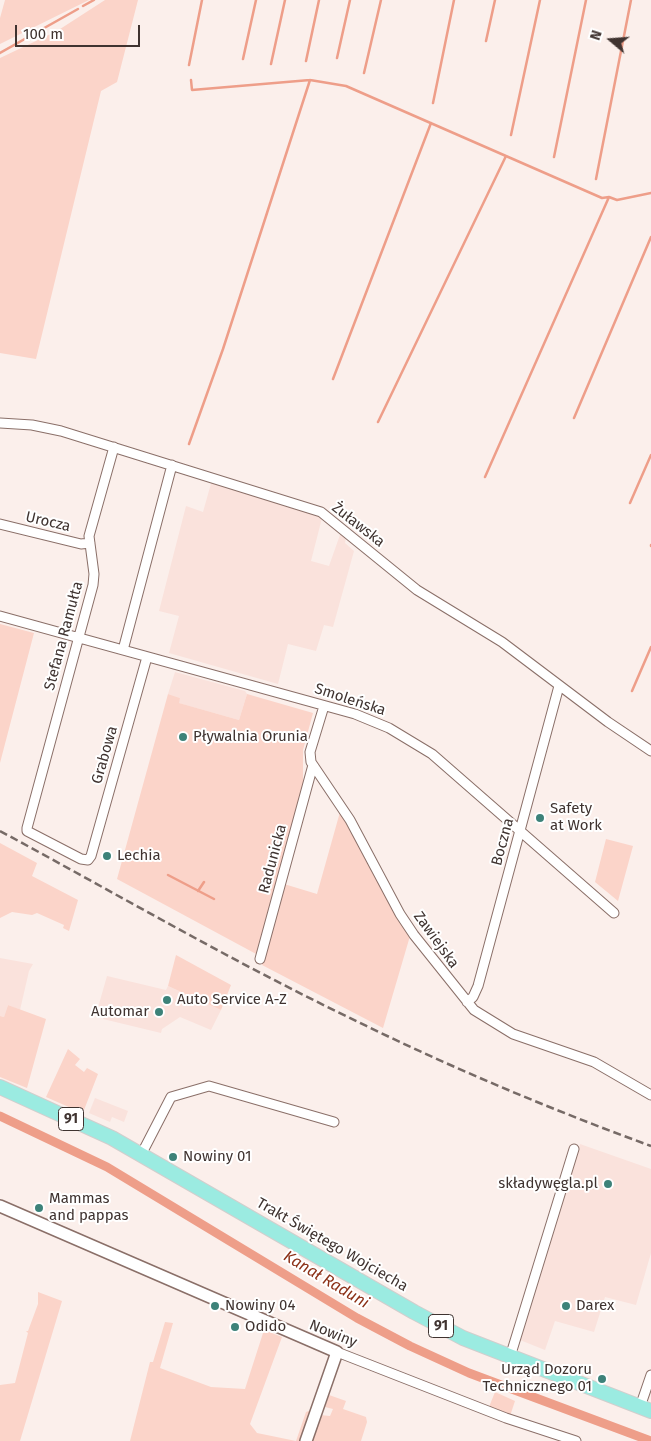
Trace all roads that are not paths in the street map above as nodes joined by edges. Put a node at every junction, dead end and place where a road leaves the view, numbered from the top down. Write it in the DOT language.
graph roads {
  1 [pos="0,423"];
  2 [pos="114,447"];
  3 [pos="172,465"];
  4 [pos="0,524"];
  5 [pos="90,543"];
  6 [pos="0,616"];
  7 [pos="78,637"];
  8 [pos="124,650"];
  9 [pos="147,657"];
  10 [pos="560,686"];
  11 [pos="324,706"];
  12 [pos="651,751"];
  13 [pos="313,765"];
  14 [pos="520,832"];
  15 [pos="88,860"];
  16 [pos="614,913"];
  17 [pos="260,959"];
  18 [pos="467,1002"];
  19 [pos="0,1087"];
  20 [pos="651,1095"];
  21 [pos="334,1122"];
  22 [pos="574,1149"];
  23 [pos="141,1155"];
  24 [pos="0,1206"];
  25 [pos="337,1352"];
  26 [pos="510,1357"];
  27 [pos="651,1375"];
  28 [pos="645,1409"];
  29 [pos="306,1441"];
  30 [pos="576,1441"];
  1 -- 2 [label="street, Żuławska"];
  2 -- 3 [label="street, Żuławska"];
  2 -- 5 [label="street, Stefana Ramułta"];
  3 -- 8 [label="street"];
  3 -- 10 [label="street, Żuławska"];
  4 -- 5 [label="street, Urocza"];
  5 -- 7 [label="street, Stefana Ramułta"];
  6 -- 7 [label="street, Smoleńska"];
  7 -- 8 [label="street, Smoleńska"];
  7 -- 15 [label="street, Stefana Ramułta"];
  8 -- 9 [label="street, Smoleńska"];
  9 -- 11 [label="street, Smoleńska"];
  9 -- 15 [label="street, Grabowa"];
  10 -- 12 [label="street, Żuławska"];
  10 -- 14 [label="street, Boczna"];
  11 -- 13 [label="street"];
  11 -- 14 [label="street, Smoleńska"];
  13 -- 17 [label="street, Radunicka"];
  13 -- 18 [label="street, Zawiejska"];
  14 -- 16 [label="street, Smoleńska"];
  14 -- 18 [label="street, Boczna"];
  18 -- 20 [label="street, Zawiejska"];
  19 -- 23 [label="main road, Trakt Świętego Wojciecha / 91"];
  21 -- 23 [label="street"];
  22 -- 26 [label="street"];
  23 -- 26 [label="main road, Trakt Świętego Wojciecha / 91"];
  24 -- 25 [label="street, Nowiny"];
  25 -- 29 [label="street"];
  25 -- 30 [label="street, Nowiny"];
  26 -- 28 [label="main road, Trakt Świętego Wojciecha / 91"];
  27 -- 28 [label="street, Trakt Świętego Wojciecha"];
}
